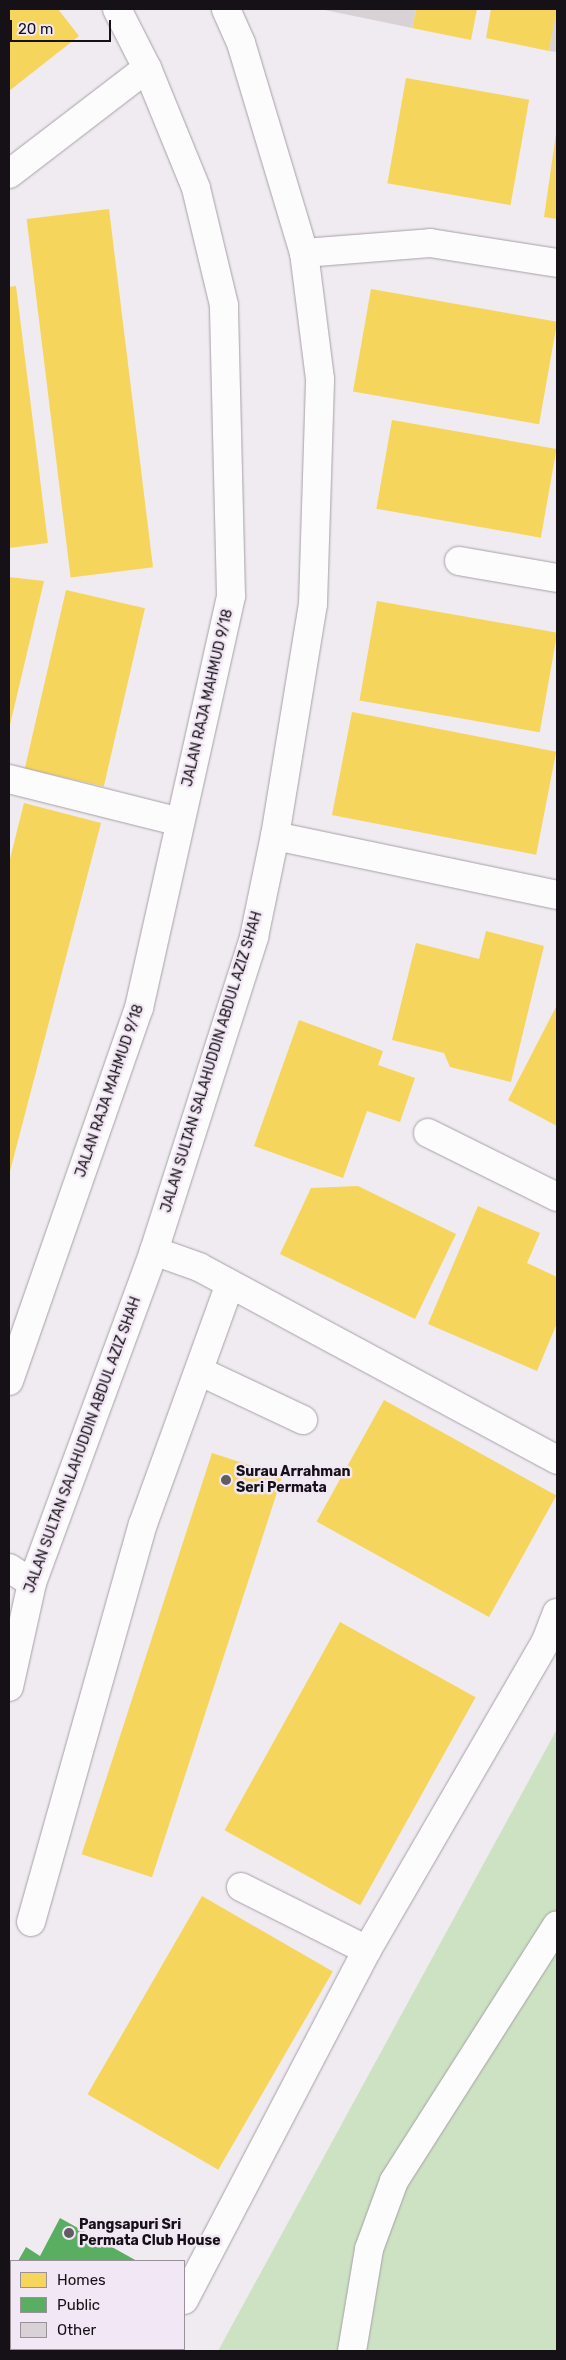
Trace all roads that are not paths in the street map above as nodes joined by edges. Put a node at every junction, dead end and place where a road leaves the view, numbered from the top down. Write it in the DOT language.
graph roads {
  1 [pos="117,9"];
  2 [pos="226,9"];
  3 [pos="147,68"];
  4 [pos="9,174"];
  5 [pos="304,253"];
  6 [pos="557,263"];
  7 [pos="459,561"];
  8 [pos="557,578"];
  9 [pos="9,779"];
  10 [pos="180,822"];
  11 [pos="275,836"];
  12 [pos="557,895"];
  13 [pos="428,1133"];
  14 [pos="557,1197"];
  15 [pos="154,1250"];
  16 [pos="229,1286"];
  17 [pos="198,1371"];
  18 [pos="9,1381"];
  19 [pos="303,1420"];
  20 [pos="557,1460"];
  21 [pos="9,1568"];
  22 [pos="32,1582"];
  23 [pos="557,1612"];
  24 [pos="9,1686"];
  25 [pos="241,1888"];
  26 [pos="31,1922"];
  27 [pos="557,1925"];
  28 [pos="367,1950"];
  29 [pos="185,2298"];
  30 [pos="352,2351"];
  1 -- 3 [label="street, JALAN RAJA MAHMUD 9/18"];
  2 -- 5 [label="street, JALAN SULTAN SALAHUDDIN ABDUL AZIZ SHAH"];
  3 -- 4 [label="street"];
  3 -- 10 [label="street, JALAN RAJA MAHMUD 9/18"];
  5 -- 6 [label="street"];
  5 -- 11 [label="street, JALAN SULTAN SALAHUDDIN ABDUL AZIZ SHAH"];
  7 -- 8 [label="street"];
  9 -- 10 [label="street"];
  10 -- 18 [label="street, JALAN RAJA MAHMUD 9/18"];
  11 -- 12 [label="street"];
  11 -- 15 [label="street, JALAN SULTAN SALAHUDDIN ABDUL AZIZ SHAH"];
  13 -- 14 [label="street"];
  15 -- 16 [label="street"];
  15 -- 22 [label="street, JALAN SULTAN SALAHUDDIN ABDUL AZIZ SHAH"];
  16 -- 17 [label="street"];
  16 -- 20 [label="street"];
  17 -- 19 [label="street"];
  17 -- 26 [label="street"];
  21 -- 22 [label="street"];
  22 -- 24 [label="street, JALAN SULTAN SALAHUDDIN ABDUL AZIZ SHAH"];
  23 -- 28 [label="street"];
  25 -- 28 [label="street"];
  27 -- 30 [label="street"];
  28 -- 29 [label="street"];
}
